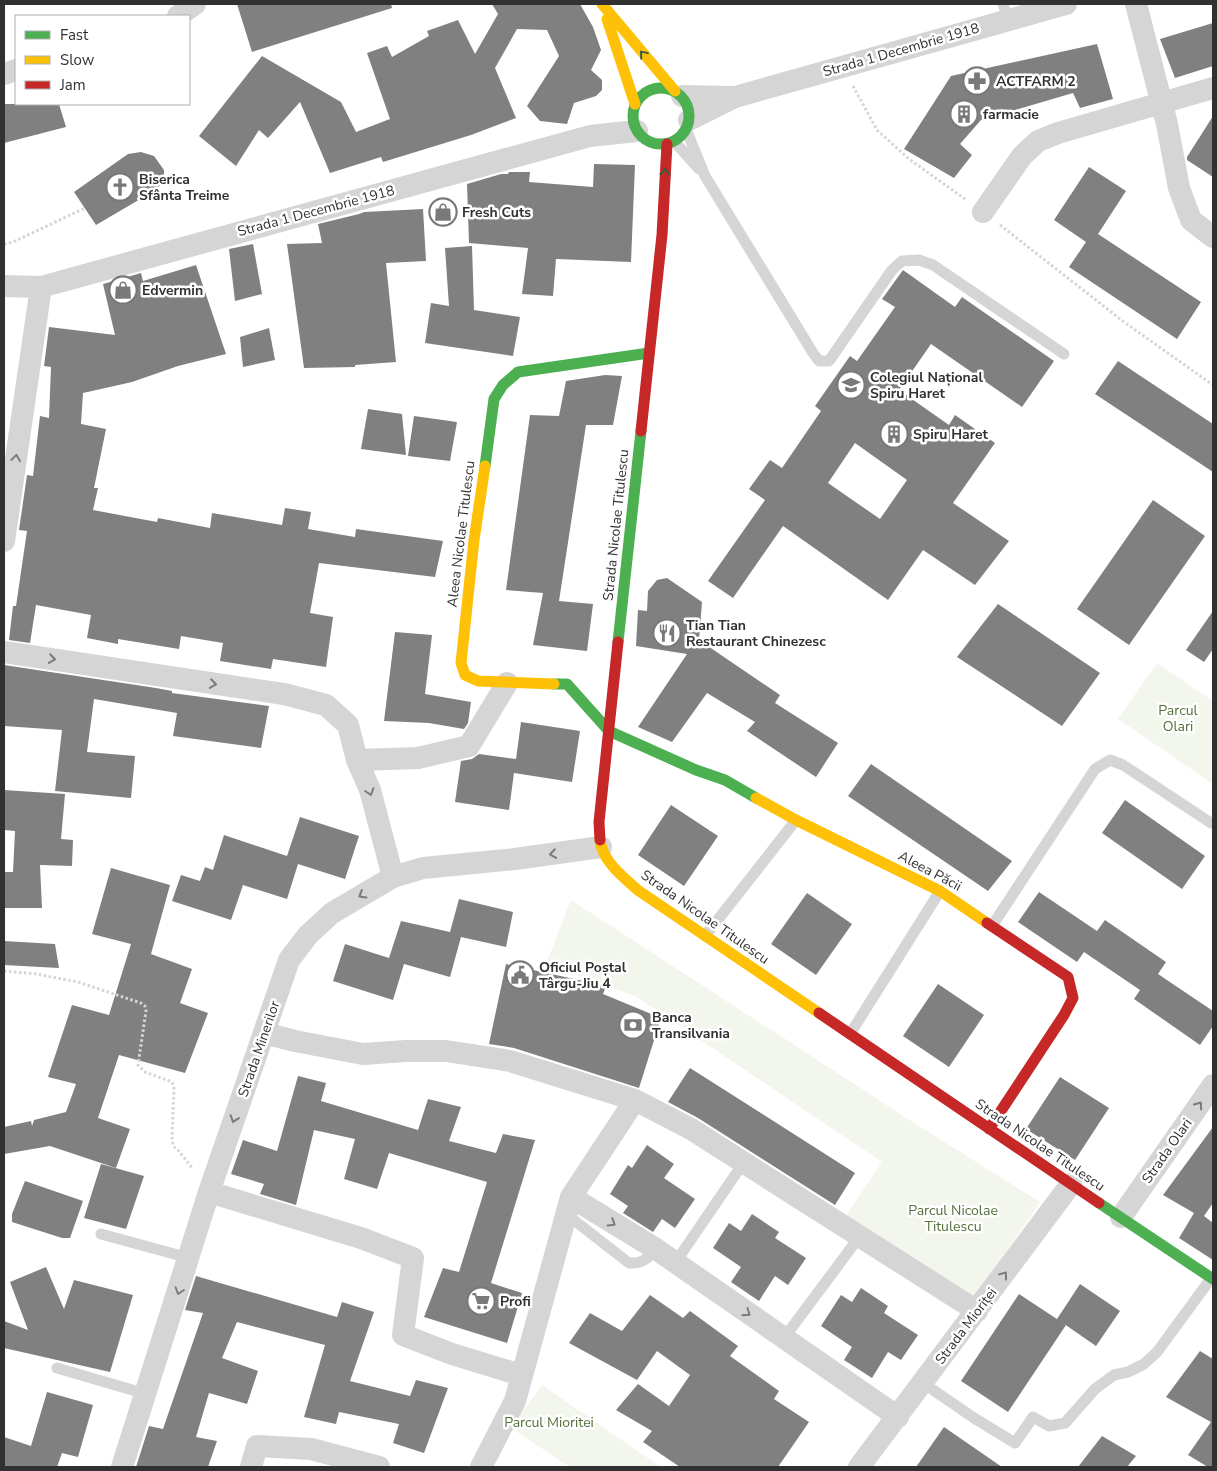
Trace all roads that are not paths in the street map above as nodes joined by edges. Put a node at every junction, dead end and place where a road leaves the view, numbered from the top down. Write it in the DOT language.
graph roads {
  1 [pos="195,4"];
  2 [pos="1066,4"];
  3 [pos="1136,4"];
  4 [pos="603,5"];
  5 [pos="1006,12"];
  6 [pos="179,15"];
  7 [pos="1213,88"];
  8 [pos="678,94"];
  9 [pos="735,97"];
  10 [pos="1162,103"];
  11 [pos="637,122"];
  12 [pos="688,125"];
  13 [pos="670,143"];
  14 [pos="646,157"];
  15 [pos="705,176"];
  16 [pos="652,186"];
  17 [pos="983,212"];
  18 [pos="662,235"];
  19 [pos="1213,237"];
  20 [pos="4,286"];
  21 [pos="41,286"];
  22 [pos="649,353"];
  23 [pos="1064,354"];
  24 [pos="4,541"];
  25 [pos="4,652"];
  26 [pos="507,683"];
  27 [pos="609,731"];
  28 [pos="357,760"];
  29 [pos="796,820"];
  30 [pos="1211,823"];
  31 [pos="601,847"];
  32 [pos="393,877"];
  33 [pos="940,891"];
  34 [pos="992,926"];
  35 [pos="705,936"];
  36 [pos="264,1033"];
  37 [pos="850,1034"];
  38 [pos="1213,1085"];
  39 [pos="635,1100"];
  40 [pos="989,1129"];
  41 [pos="744,1162"];
  42 [pos="1071,1184"];
  43 [pos="209,1192"];
  44 [pos="568,1206"];
  45 [pos="1121,1217"];
  46 [pos="101,1234"];
  47 [pos="860,1236"];
  48 [pos="189,1258"];
  49 [pos="675,1263"];
  50 [pos="1212,1278"];
  51 [pos="977,1311"];
  52 [pos="784,1338"];
  53 [pos="57,1368"];
  54 [pos="521,1375"];
  55 [pos="923,1383"];
  56 [pos="146,1394"];
  57 [pos="898,1417"];
  58 [pos="122,1467"];
  59 [pos="251,1467"];
  60 [pos="379,1467"];
  61 [pos="482,1467"];
  62 [pos="859,1467"];
  1 -- 6 [label="street"];
  2 -- 5 [label="street, Strada 1 Decembrie 1918"];
  3 -- 10 [label="street"];
  8 -- 4 [label="main road, one-way"];
  4 -- 11 [label="main road"];
  5 -- 9 [label="street, Strada 1 Decembrie 1918"];
  7 -- 10 [label="street"];
  8 -- 9 [label="street, Strada 1 Decembrie 1918"];
  8 -- 11 [label="main road"];
  8 -- 12 [label="main road"];
  9 -- 12 [label="street, Strada 1 Decembrie 1918"];
  10 -- 17 [label="street"];
  10 -- 19 [label="street"];
  11 -- 13 [label="main road"];
  11 -- 14 [label="main road"];
  11 -- 21 [label="street, Strada 1 Decembrie 1918"];
  12 -- 13 [label="main road"];
  12 -- 15 [label="lane"];
  13 -- 15 [label="lane"];
  18 -- 13 [label="main road, Strada Nicolae Titulescu, one-way"];
  15 -- 23 [label="lane"];
  16 -- 18 [label="main road, Strada Nicolae Titulescu"];
  18 -- 22 [label="main road, Strada Nicolae Titulescu"];
  20 -- 21 [label="street, Strada 1 Decembrie 1918"];
  24 -- 21 [label="street, one-way"];
  22 -- 26 [label="main road, Aleea Nicolae Titulescu"];
  22 -- 27 [label="main road, Strada Nicolae Titulescu"];
  25 -- 28 [label="street, one-way"];
  26 -- 27 [label="main road, Aleea Nicolae Titulescu"];
  26 -- 28 [label="street"];
  27 -- 29 [label="main road, Aleea Păcii"];
  27 -- 31 [label="main road, Strada Nicolae Titulescu"];
  28 -- 32 [label="street, one-way"];
  29 -- 33 [label="main road, Aleea Păcii"];
  29 -- 35 [label="lane"];
  30 -- 34 [label="lane"];
  31 -- 32 [label="street, Strada Minerilor, one-way"];
  31 -- 35 [label="main road, Strada Nicolae Titulescu"];
  32 -- 36 [label="street, Strada Minerilor, one-way"];
  33 -- 34 [label="main road, Aleea Păcii"];
  33 -- 37 [label="lane"];
  34 -- 40 [label="main road, Aleea Păcii"];
  35 -- 37 [label="main road, Strada Nicolae Titulescu"];
  36 -- 39 [label="street"];
  36 -- 43 [label="street, Strada Minerilor, one-way"];
  37 -- 40 [label="main road, Strada Nicolae Titulescu"];
  45 -- 38 [label="street, Strada Olari, one-way"];
  39 -- 41 [label="street"];
  39 -- 44 [label="street"];
  40 -- 42 [label="main road, Strada Nicolae Titulescu"];
  41 -- 47 [label="street"];
  41 -- 49 [label="lane"];
  42 -- 45 [label="main road, Strada Nicolae Titulescu"];
  51 -- 42 [label="street, Strada Mioriței, one-way"];
  43 -- 48 [label="street, Strada Minerilor"];
  43 -- 54 [label="street"];
  44 -- 49 [label="street"];
  44 -- 54 [label="street"];
  45 -- 50 [label="main road, Strada Nicolae Titulescu"];
  46 -- 48 [label="lane"];
  47 -- 51 [label="street"];
  47 -- 52 [label="lane"];
  48 -- 56 [label="street, Strada Minerilor, one-way"];
  49 -- 52 [label="street, one-way"];
  50 -- 55 [label="lane"];
  51 -- 55 [label="street, Strada Mioriței"];
  52 -- 57 [label="street"];
  53 -- 56 [label="lane"];
  54 -- 61 [label="street"];
  55 -- 57 [label="street, Strada Mioriței"];
  56 -- 58 [label="street, Strada Minerilor"];
  57 -- 62 [label="street, Strada Mioriței"];
  59 -- 60 [label="street"];
}
